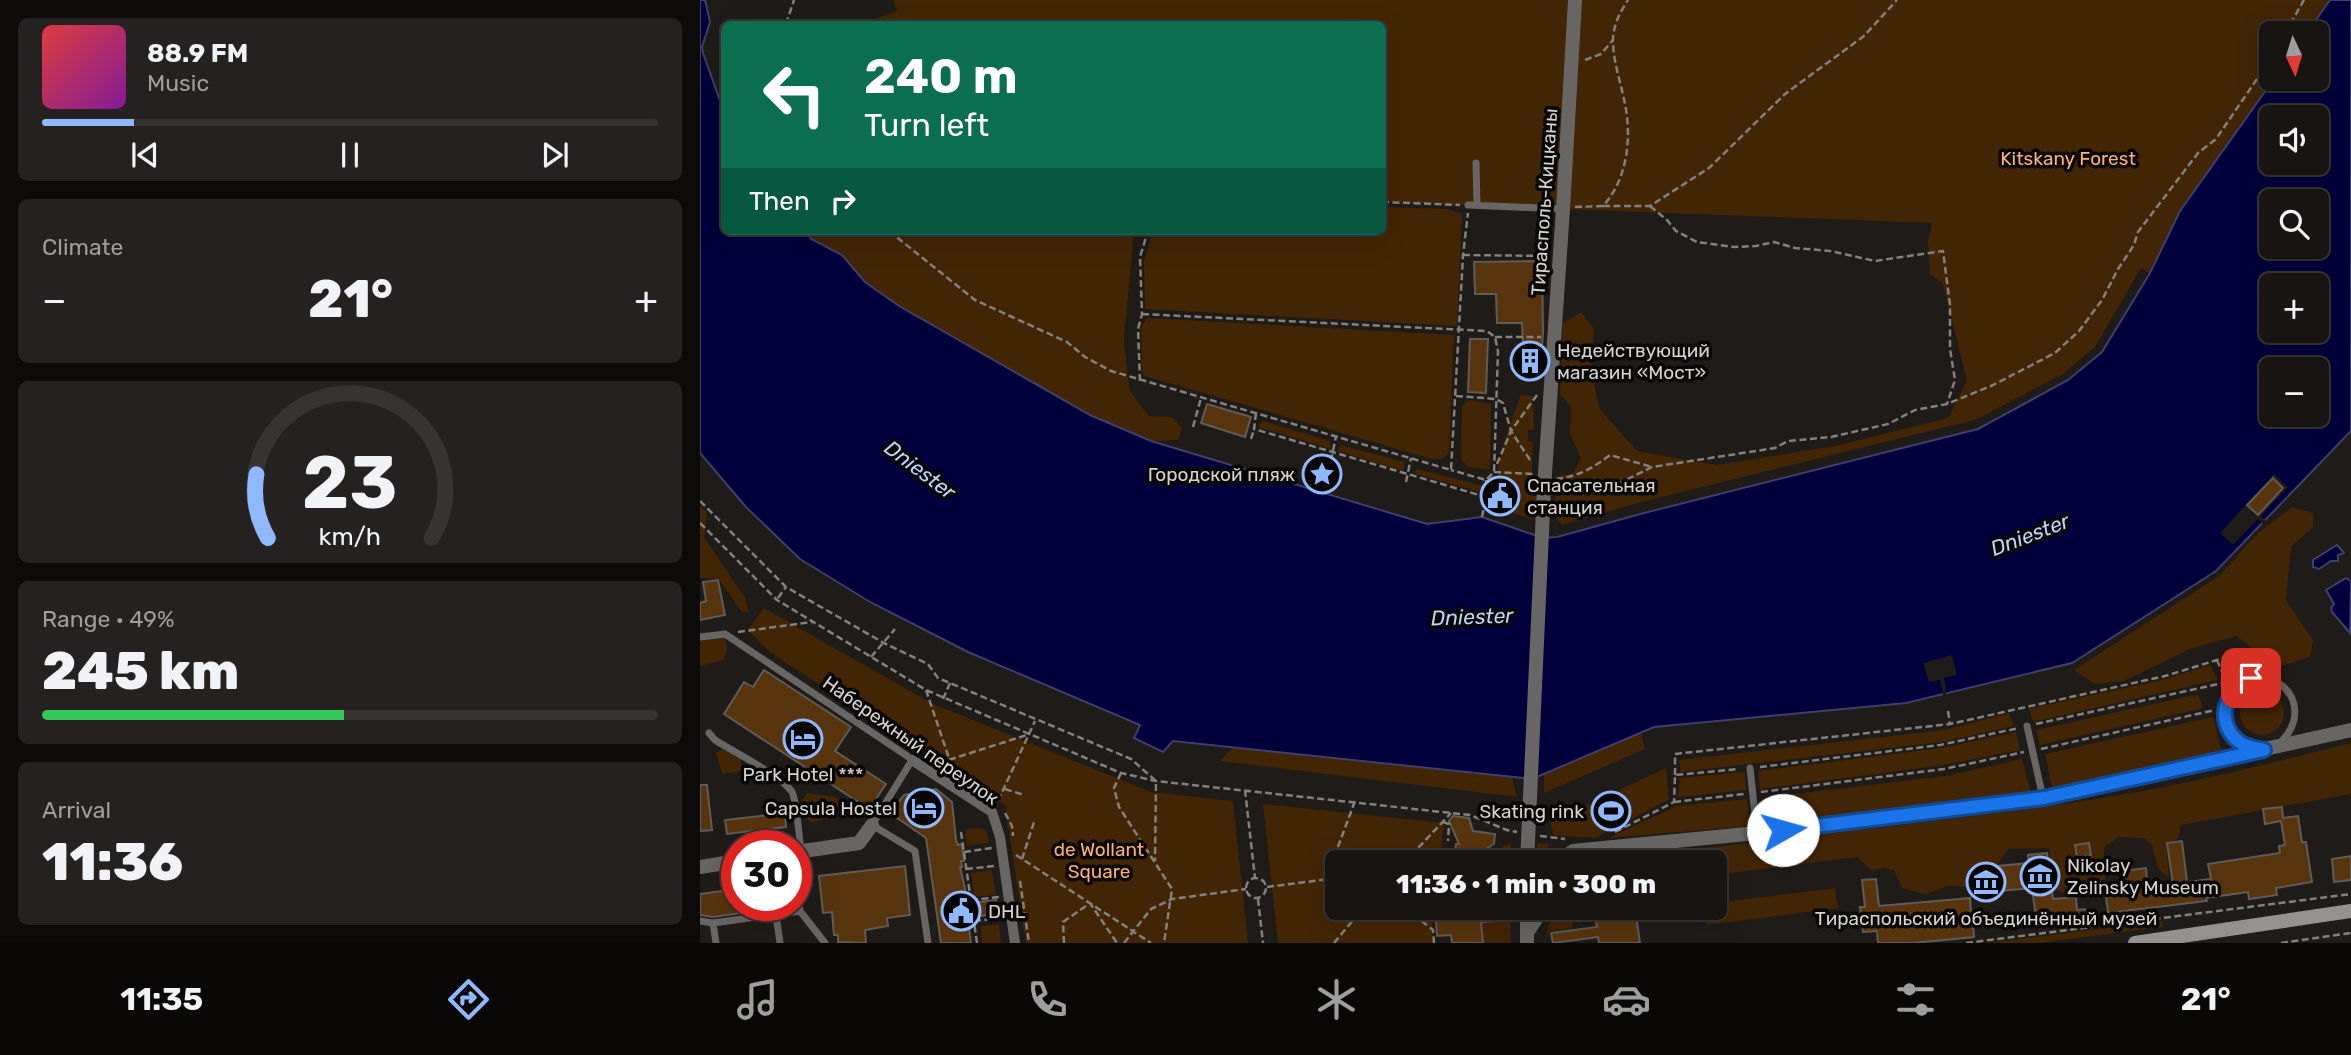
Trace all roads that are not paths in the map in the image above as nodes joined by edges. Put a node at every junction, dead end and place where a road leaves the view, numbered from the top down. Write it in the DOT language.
graph roads {
  1 [pos="1575,0"];
  2 [pos="1476,163"];
  3 [pos="1563,208"];
  4 [pos="700,638"];
  5 [pos="2027,726"];
  6 [pos="2351,730"];
  7 [pos="709,733"];
  8 [pos="2270,749"];
  9 [pos="912,760"];
  10 [pos="1750,768"];
  11 [pos="2044,798"];
  12 [pos="992,812"];
  13 [pos="872,825"];
  14 [pos="797,830"];
  15 [pos="1757,833"];
  16 [pos="812,850"];
  17 [pos="1527,850"];
  18 [pos="1581,850"];
  19 [pos="721,864"];
  20 [pos="700,867"];
  21 [pos="2351,911"];
  22 [pos="1527,920"];
  23 [pos="1537,920"];
  24 [pos="700,921"];
  25 [pos="729,921"];
  26 [pos="777,921"];
  27 [pos="808,921"];
  28 [pos="713,923"];
  29 [pos="1527,938"];
  30 [pos="2144,942"];
  31 [pos="716,943"];
  32 [pos="780,943"];
  33 [pos="825,943"];
  34 [pos="928,943"];
  35 [pos="1015,943"];
  1 -- 3 [label="street, Тирасполь-Кицканы"];
  2 -- 3 [label="lane"];
  3 -- 17 [label="street, Тирасполь-Кицканы"];
  4 -- 9 [label="lane, Набережный переулок"];
  5 -- 11 [label="lane"];
  6 -- 8 [label="street"];
  7 -- 14 [label="lane"];
  8 -- 8 [label="lane"];
  8 -- 11 [label="street"];
  9 -- 12 [label="lane"];
  9 -- 12 [label="street, Набережный переулок"];
  9 -- 13 [label="lane"];
  10 -- 15 [label="lane"];
  11 -- 15 [label="street"];
  12 -- 35 [label="street, Набережный переулок"];
  13 -- 16 [label="street"];
  13 -- 34 [label="lane"];
  15 -- 18 [label="street"];
  19 -- 20 [label="street"];
  21 -- 30 [label="main road"];
  22 -- 29 [label="street"];
  23 -- 29 [label="street"];
  24 -- 28 [label="lane"];
  25 -- 28 [label="lane"];
  26 -- 32 [label="lane"];
  27 -- 33 [label="lane"];
  28 -- 31 [label="lane"];
}
